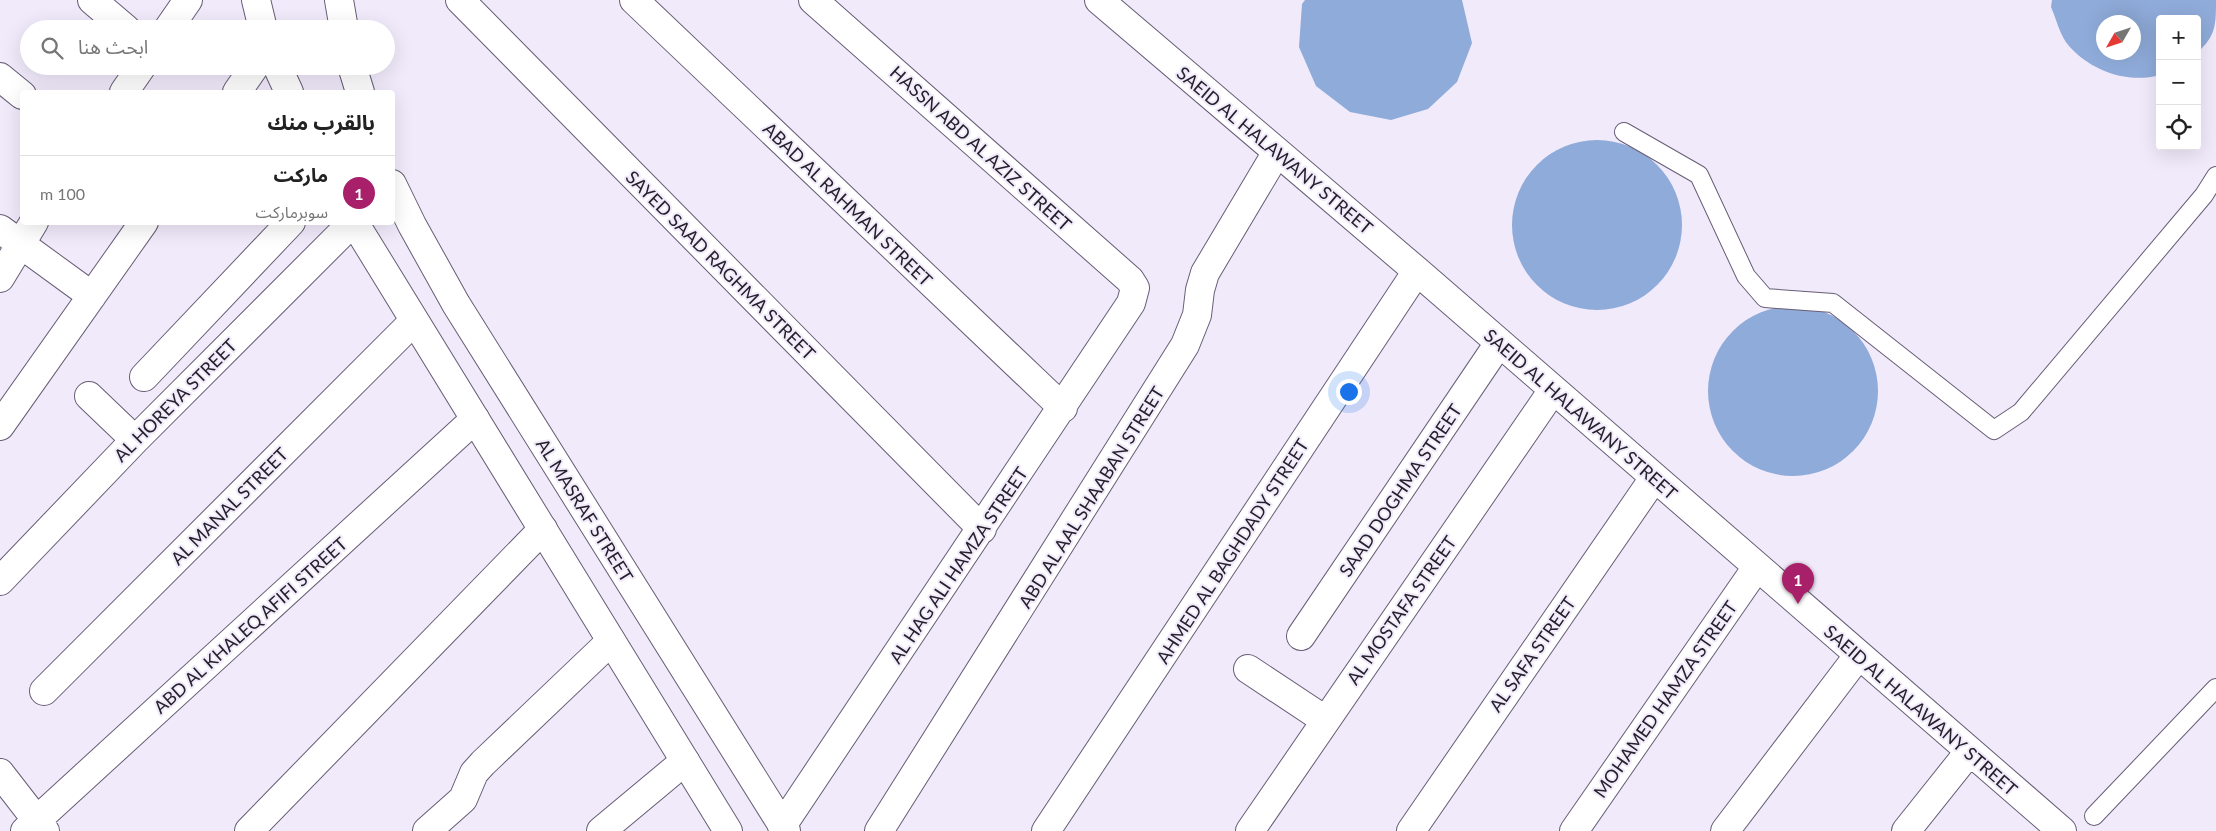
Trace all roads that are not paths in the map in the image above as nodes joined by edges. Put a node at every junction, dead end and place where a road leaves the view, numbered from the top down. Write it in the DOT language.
graph roads {
  1 [pos="92,0"];
  2 [pos="188,0"];
  3 [pos="256,0"];
  4 [pos="339,0"];
  5 [pos="460,0"];
  6 [pos="634,0"];
  7 [pos="814,0"];
  8 [pos="1099,0"];
  9 [pos="115,20"];
  10 [pos="174,20"];
  11 [pos="261,20"];
  12 [pos="342,20"];
  13 [pos="136,75"];
  14 [pos="248,75"];
  15 [pos="281,75"];
  16 [pos="355,75"];
  17 [pos="0,77"];
  18 [pos="125,90"];
  19 [pos="237,90"];
  20 [pos="288,90"];
  21 [pos="359,90"];
  22 [pos="20,93"];
  23 [pos="1624,132"];
  24 [pos="1277,152"];
  25 [pos="2216,176"];
  26 [pos="395,190"];
  27 [pos="143,225"];
  28 [pos="288,225"];
  29 [pos="351,225"];
  30 [pos="356,225"];
  31 [pos="18,232"];
  32 [pos="1417,271"];
  33 [pos="0,278"];
  34 [pos="92,296"];
  35 [pos="1131,303"];
  36 [pos="414,321"];
  37 [pos="1499,343"];
  38 [pos="144,377"];
  39 [pos="1553,390"];
  40 [pos="89,396"];
  41 [pos="1062,408"];
  42 [pos="475,419"];
  43 [pos="0,426"];
  44 [pos="135,440"];
  45 [pos="1654,478"];
  46 [pos="543,529"];
  47 [pos="982,529"];
  48 [pos="1757,567"];
  49 [pos="0,580"];
  50 [pos="1301,636"];
  51 [pos="611,641"];
  52 [pos="1858,656"];
  53 [pos="1248,669"];
  54 [pos="2216,688"];
  55 [pos="44,691"];
  56 [pos="1325,720"];
  57 [pos="1970,752"];
  58 [pos="685,761"];
  59 [pos="0,773"];
  60 [pos="2094,816"];
  61 [pos="35,827"];
  62 [pos="2050,827"];
  63 [pos="784,828"];
  64 [pos="249,831"];
  65 [pos="427,831"];
  66 [pos="600,831"];
  67 [pos="728,831"];
  68 [pos="879,831"];
  69 [pos="1046,831"];
  70 [pos="1250,831"];
  71 [pos="1411,831"];
  72 [pos="1574,831"];
  73 [pos="1725,831"];
  74 [pos="1906,831"];
  1 -- 9 [label="street"];
  2 -- 10 [label="street"];
  3 -- 11 [label="street"];
  4 -- 12 [label="street"];
  5 -- 47 [label="street, SAYED SAAD RAGHMA STREET"];
  6 -- 41 [label="street, ABAD AL RAHMAN STREET"];
  7 -- 35 [label="street, HASSN ABD AL AZIZ STREET"];
  8 -- 24 [label="street, SAEID AL HALAWANY STREET"];
  13 -- 18 [label="street"];
  14 -- 19 [label="street"];
  15 -- 20 [label="street"];
  16 -- 21 [label="street"];
  17 -- 22 [label="street"];
  23 -- 25 [label="lane"];
  24 -- 32 [label="street, SAEID AL HALAWANY STREET"];
  24 -- 68 [label="street, ABD AL AAL SHAABAN STREET"];
  26 -- 63 [label="street, AL MASRAF STREET"];
  27 -- 34 [label="street"];
  28 -- 38 [label="street"];
  29 -- 44 [label="street, AL HOREYA STREET"];
  30 -- 36 [label="street"];
  31 -- 33 [label="street"];
  31 -- 34 [label="street"];
  32 -- 37 [label="street, SAEID AL HALAWANY STREET"];
  32 -- 69 [label="street, AHMED AL BAGHDADY STREET"];
  34 -- 43 [label="street"];
  35 -- 41 [label="street, AL HAG ALI HAMZA STREET"];
  36 -- 42 [label="street"];
  36 -- 55 [label="street, AL MANAL STREET"];
  37 -- 39 [label="street, SAEID AL HALAWANY STREET"];
  37 -- 50 [label="street, SAAD DOGHMA STREET"];
  39 -- 45 [label="street, SAEID AL HALAWANY STREET"];
  39 -- 56 [label="street, AL MOSTAFA STREET"];
  40 -- 44 [label="street"];
  41 -- 47 [label="street, AL HAG ALI HAMZA STREET"];
  42 -- 46 [label="street"];
  42 -- 61 [label="street, ABD AL KHALEQ AFIFI STREET"];
  44 -- 49 [label="street, AL HOREYA STREET"];
  45 -- 48 [label="street, SAEID AL HALAWANY STREET"];
  45 -- 71 [label="street, AL SAFA STREET"];
  46 -- 51 [label="street"];
  46 -- 64 [label="street"];
  47 -- 63 [label="street, AL HAG ALI HAMZA STREET"];
  48 -- 52 [label="street, SAEID AL HALAWANY STREET"];
  48 -- 72 [label="street, MOHAMED HAMZA STREET"];
  51 -- 58 [label="street"];
  51 -- 65 [label="street"];
  52 -- 57 [label="street, SAEID AL HALAWANY STREET"];
  52 -- 73 [label="street"];
  53 -- 56 [label="street"];
  54 -- 60 [label="lane"];
  56 -- 70 [label="street, AL MOSTAFA STREET"];
  57 -- 62 [label="street, SAEID AL HALAWANY STREET"];
  57 -- 74 [label="street"];
  58 -- 66 [label="street"];
  58 -- 67 [label="street"];
  59 -- 61 [label="street"];
}
